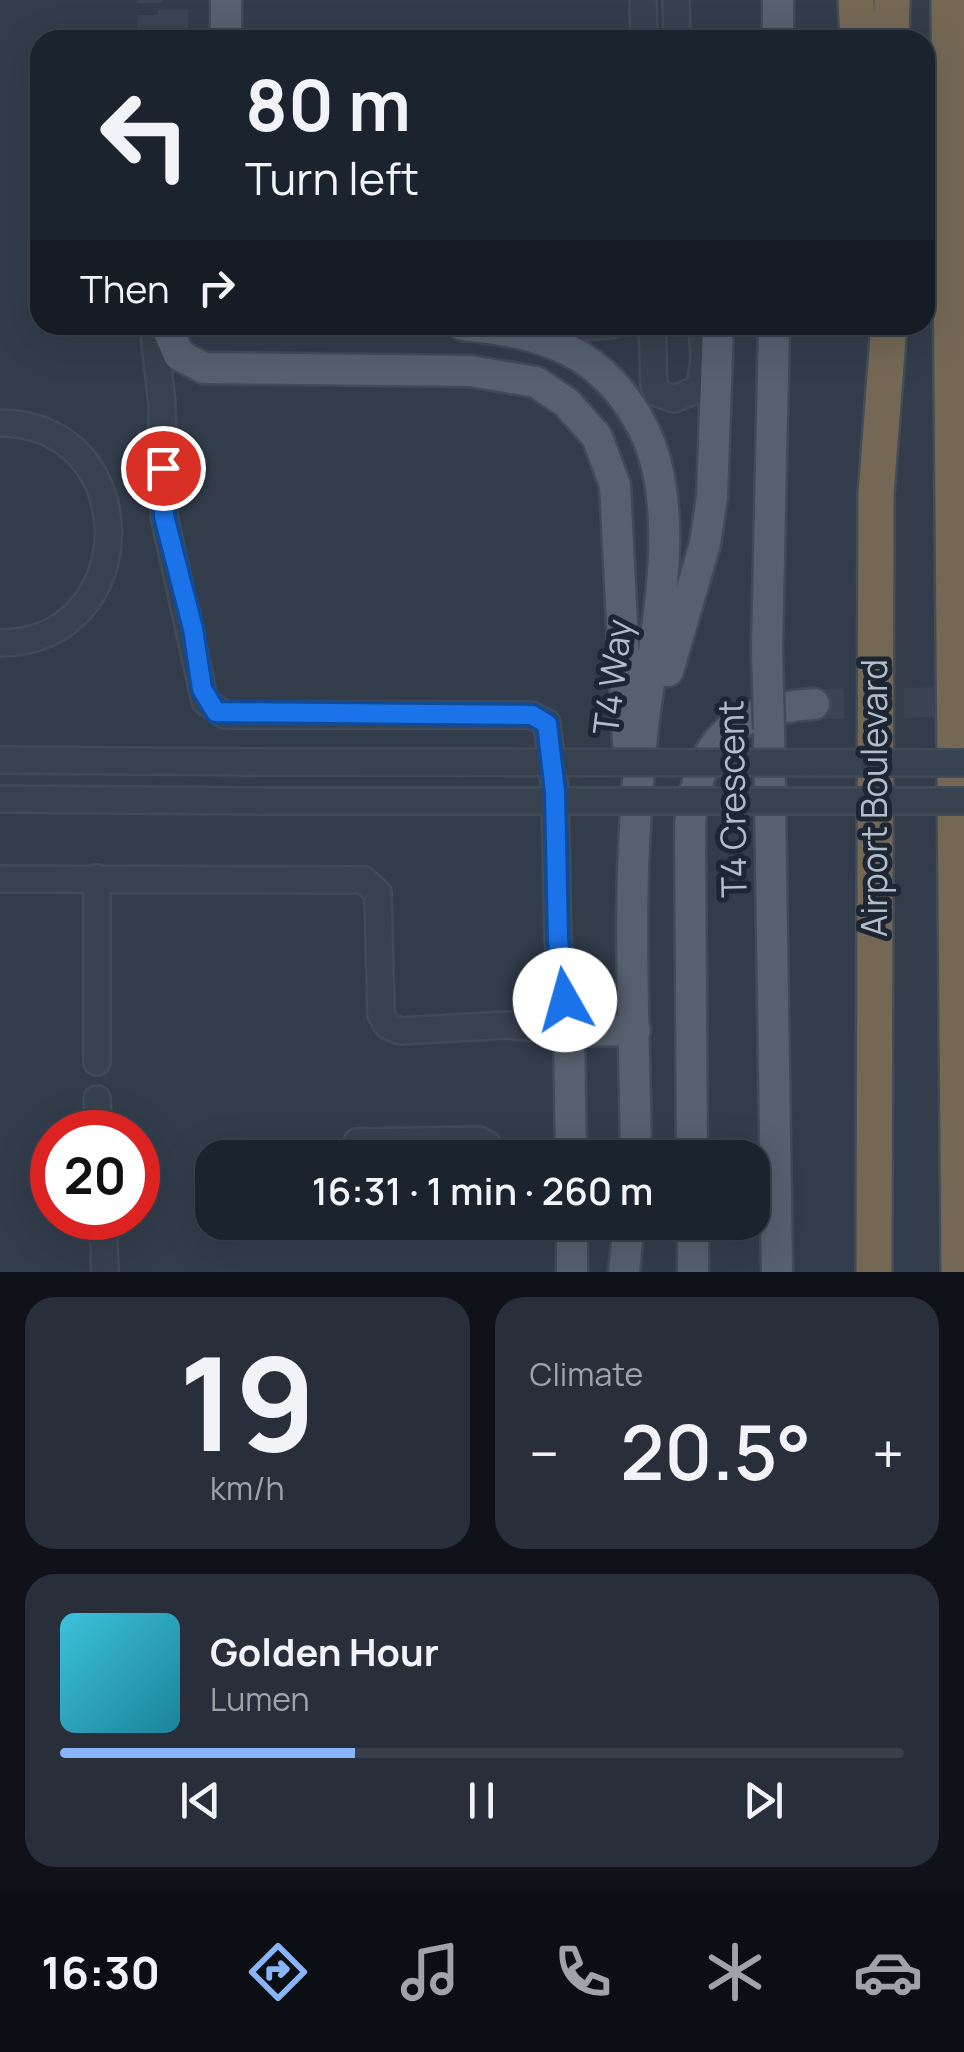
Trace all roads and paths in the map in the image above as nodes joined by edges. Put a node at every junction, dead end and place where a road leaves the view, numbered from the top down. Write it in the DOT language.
graph roads {
  1 [pos="226,0"];
  2 [pos="642,0"];
  3 [pos="676,0"];
  4 [pos="778,0"];
  5 [pos="856,0"];
  6 [pos="892,0"];
  7 [pos="950,0"];
  8 [pos="226,30"];
  9 [pos="644,30"];
  10 [pos="677,30"];
  11 [pos="778,30"];
  12 [pos="858,30"];
  13 [pos="891,30"];
  14 [pos="153,335"];
  15 [pos="170,335"];
  16 [pos="532,335"];
  17 [pos="652,335"];
  18 [pos="711,335"];
  19 [pos="712,335"];
  20 [pos="774,335"];
  21 [pos="865,335"];
  22 [pos="888,335"];
  23 [pos="0,423"];
  24 [pos="876,494"];
  25 [pos="0,643"];
  26 [pos="814,704"];
  27 [pos="0,760"];
  28 [pos="964,763"];
  29 [pos="640,784"];
  30 [pos="0,799"];
  31 [pos="964,801"];
  32 [pos="633,870"];
  33 [pos="98,878"];
  34 [pos="0,879"];
  35 [pos="569,1030"];
  36 [pos="635,1030"];
  37 [pos="97,1062"];
  38 [pos="97,1099"];
  39 [pos="98,1110"];
  40 [pos="571,1140"];
  41 [pos="636,1140"];
  42 [pos="692,1140"];
  43 [pos="104,1240"];
  44 [pos="627,1240"];
  45 [pos="639,1240"];
  46 [pos="693,1240"];
  47 [pos="572,1245"];
  48 [pos="105,1272"];
  49 [pos="580,1272"];
  50 [pos="624,1272"];
  51 [pos="641,1272"];
  52 [pos="693,1272"];
  53 [pos="777,1272"];
  54 [pos="874,1272"];
  55 [pos="958,1272"];
  1 -- 8 [label="main road"];
  2 -- 9 [label="lane"];
  3 -- 10 [label="lane"];
  4 -- 11 [label="main road"];
  5 -- 12 [label="highway"];
  6 -- 13 [label="highway"];
  7 -- 55 [label="highway"];
  14 -- 35 [label="lane"];
  15 -- 32 [label="main road"];
  16 -- 29 [label="main road, T4 Way"];
  17 -- 18 [label="lane"];
  19 -- 29 [label="main road"];
  20 -- 53 [label="main road, T4 Crescent, bridge"];
  21 -- 24 [label="highway"];
  22 -- 24 [label="highway, Airport Boulevard"];
  23 -- 25 [label="lane"];
  24 -- 54 [label="highway, Airport Boulevard"];
  26 -- 42 [label="main road"];
  27 -- 28 [label="lane, bridge"];
  29 -- 32 [label="main road, T4 Way"];
  30 -- 31 [label="lane, bridge"];
  32 -- 36 [label="main road, T4 Way"];
  33 -- 34 [label="lane"];
  33 -- 35 [label="lane"];
  33 -- 37 [label="lane"];
  35 -- 36 [label="main road"];
  35 -- 40 [label="main road"];
  36 -- 41 [label="main road, T4 Way"];
  38 -- 39 [label="lane"];
  43 -- 48 [label="lane"];
  44 -- 50 [label="main road"];
  45 -- 51 [label="main road"];
  46 -- 52 [label="main road"];
  47 -- 49 [label="main road"];
}
